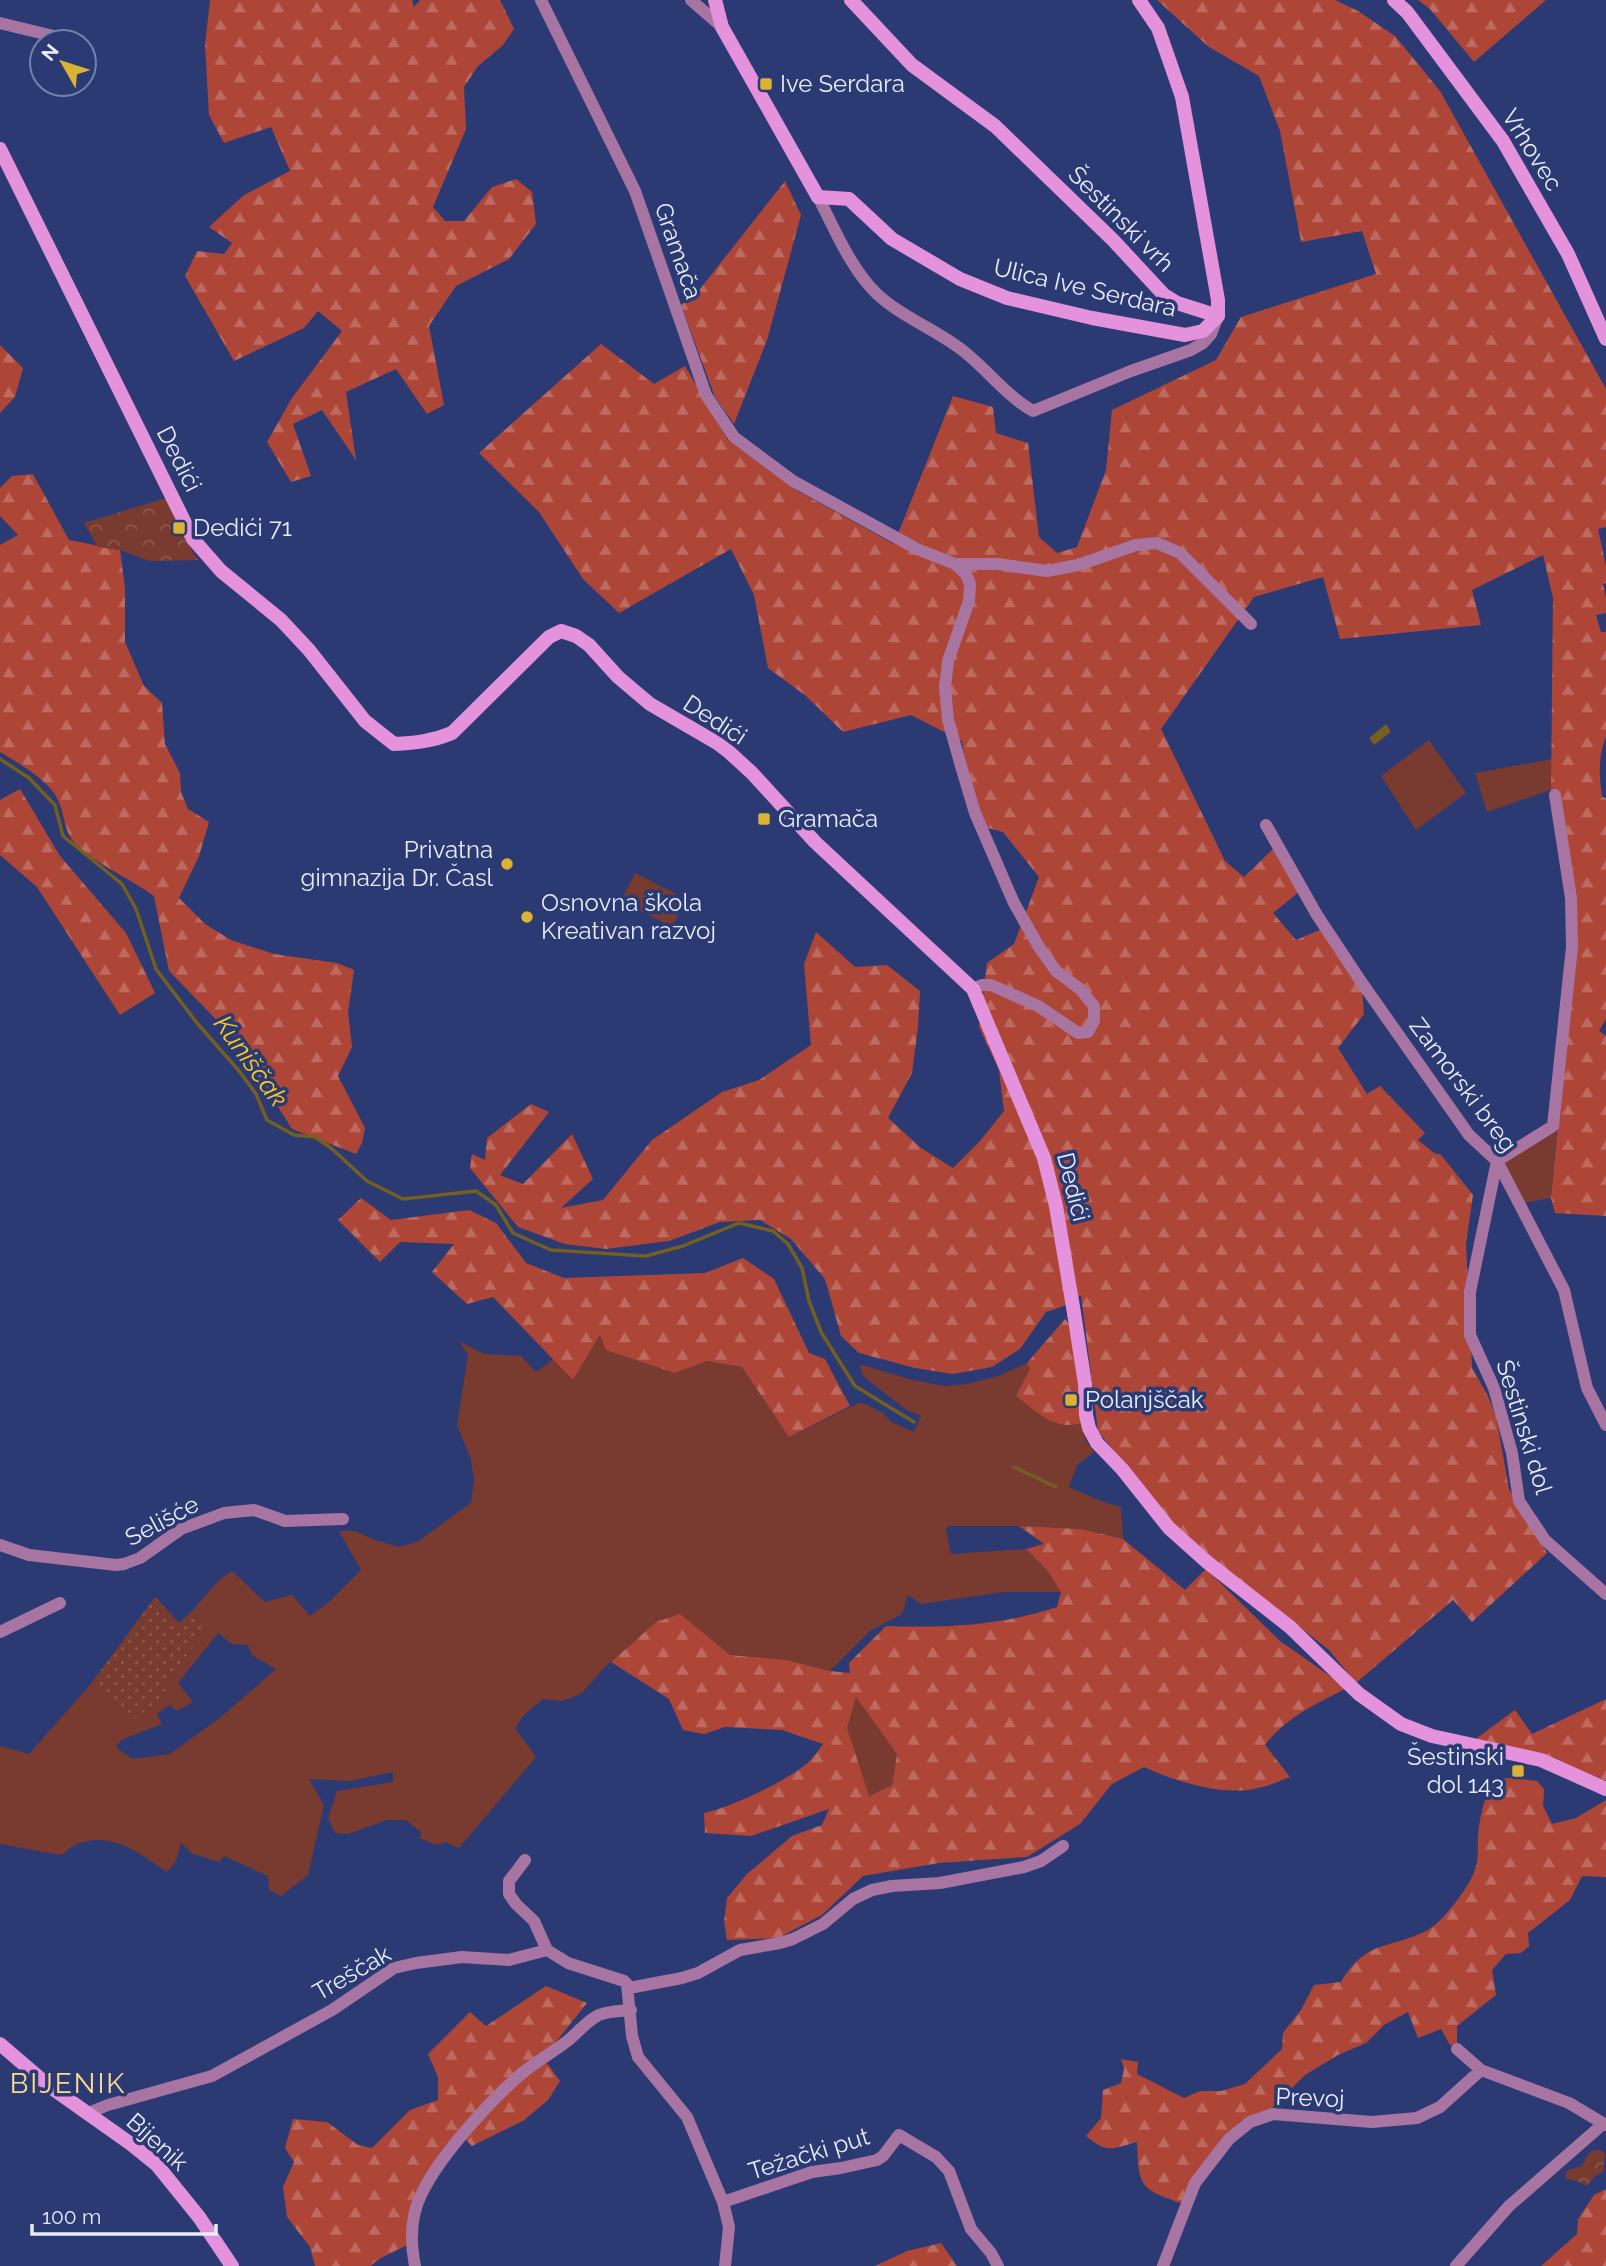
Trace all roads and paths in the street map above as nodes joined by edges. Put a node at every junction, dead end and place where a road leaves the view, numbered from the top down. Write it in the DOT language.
graph roads {
  1 [pos="541,0"];
  2 [pos="691,0"];
  3 [pos="715,0"];
  4 [pos="851,0"];
  5 [pos="1139,0"];
  6 [pos="1394,0"];
  7 [pos="0,23"];
  8 [pos="722,27"];
  9 [pos="28,30"];
  10 [pos="0,149"];
  11 [pos="818,197"];
  12 [pos="1218,316"];
  13 [pos="1606,339"];
  14 [pos="955,564"];
  15 [pos="1251,624"];
  16 [pos="1555,795"];
  17 [pos="1266,825"];
  18 [pos="973,989"];
  19 [pos="1497,1161"];
  20 [pos="1606,1425"];
  21 [pos="343,1519"];
  22 [pos="0,1545"];
  23 [pos="1606,1594"];
  24 [pos="60,1603"];
  25 [pos="0,1632"];
  26 [pos="1606,1788"];
  27 [pos="1063,1846"];
  28 [pos="525,1860"];
  29 [pos="547,1950"];
  30 [pos="629,1988"];
  31 [pos="631,2010"];
  32 [pos="0,2044"];
  33 [pos="1457,2049"];
  34 [pos="1481,2070"];
  35 [pos="88,2113"];
  36 [pos="1604,2124"];
  37 [pos="723,2202"];
  38 [pos="232,2266"];
  39 [pos="415,2266"];
  40 [pos="725,2266"];
  41 [pos="998,2266"];
  42 [pos="1163,2266"];
  43 [pos="1456,2266"];
  1 -- 14 [label="street, Gramača"];
  2 -- 8 [label="street, Ulica Ive Serdara"];
  3 -- 8 [label="street, Ulica Ive Serdara"];
  4 -- 12 [label="street, Šestinski vrh"];
  5 -- 12 [label="street, Šestinski vrh"];
  6 -- 13 [label="street, Vrhovec"];
  7 -- 9 [label="street"];
  8 -- 11 [label="street, Ulica Ive Serdara"];
  10 -- 18 [label="street, Dedići"];
  11 -- 12 [label="street, Ulica Ive Serdara"];
  11 -- 12 [label="street, Ulica Ive Serdara"];
  14 -- 15 [label="street, Gramača"];
  14 -- 18 [label="street"];
  16 -- 19 [label="street"];
  17 -- 19 [label="street, Zamorski breg"];
  18 -- 26 [label="street, Dedići"];
  19 -- 20 [label="street, Zamorski breg"];
  19 -- 23 [label="street, Šestinski dol"];
  21 -- 22 [label="street, Selišće"];
  24 -- 25 [label="street"];
  27 -- 30 [label="street"];
  28 -- 29 [label="street"];
  29 -- 30 [label="street"];
  29 -- 35 [label="street, Treščak"];
  30 -- 31 [label="street"];
  31 -- 37 [label="street"];
  31 -- 39 [label="street"];
  32 -- 35 [label="street, Bijenik"];
  33 -- 34 [label="street"];
  34 -- 36 [label="street"];
  34 -- 42 [label="street, Prevoj"];
  35 -- 38 [label="street, Bijenik"];
  36 -- 43 [label="street"];
  37 -- 40 [label="street"];
  37 -- 41 [label="street, Težački put"];
}
